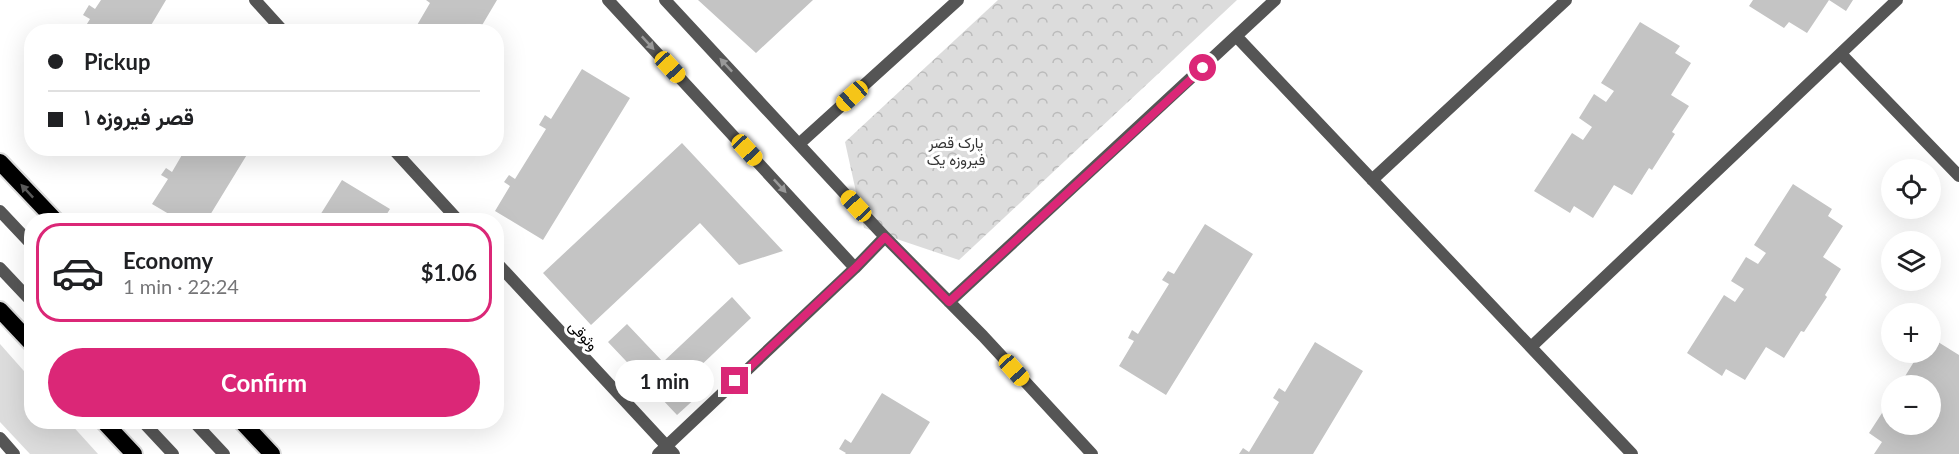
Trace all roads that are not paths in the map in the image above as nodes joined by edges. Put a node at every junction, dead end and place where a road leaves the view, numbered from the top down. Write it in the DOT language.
graph roads {
  1 [pos="255,0"];
  2 [pos="608,0"];
  3 [pos="665,0"];
  4 [pos="958,0"];
  5 [pos="1275,0"];
  6 [pos="1566,0"];
  7 [pos="1897,0"];
  8 [pos="277,24"];
  9 [pos="1236,36"];
  10 [pos="1841,54"];
  11 [pos="800,144"];
  12 [pos="399,156"];
  13 [pos="0,162"];
  14 [pos="1959,176"];
  15 [pos="1372,180"];
  16 [pos="0,211"];
  17 [pos="48,213"];
  18 [pos="452,213"];
  19 [pos="24,236"];
  20 [pos="885,237"];
  21 [pos="0,268"];
  22 [pos="855,268"];
  23 [pos="504,271"];
  24 [pos="24,294"];
  25 [pos="949,302"];
  26 [pos="0,310"];
  27 [pos="24,336"];
  28 [pos="1531,347"];
  29 [pos="111,429"];
  30 [pos="150,429"];
  31 [pos="201,429"];
  32 [pos="249,429"];
  33 [pos="0,438"];
  34 [pos="667,451"];
  35 [pos="14,454"];
  36 [pos="134,454"];
  37 [pos="173,454"];
  38 [pos="224,454"];
  39 [pos="273,454"];
  40 [pos="1092,454"];
  41 [pos="1632,454"];
  1 -- 8 [label="street"];
  2 -- 22 [label="street, one-way"];
  11 -- 3 [label="street, one-way"];
  4 -- 11 [label="street"];
  5 -- 9 [label="street"];
  6 -- 15 [label="street"];
  7 -- 10 [label="street"];
  9 -- 15 [label="street"];
  9 -- 25 [label="street"];
  10 -- 14 [label="street"];
  10 -- 28 [label="street"];
  11 -- 20 [label="street"];
  12 -- 18 [label="street"];
  17 -- 13 [label="highway, one-way"];
  15 -- 28 [label="street"];
  16 -- 19 [label="street"];
  20 -- 22 [label="street"];
  20 -- 25 [label="street"];
  21 -- 24 [label="street"];
  22 -- 34 [label="street"];
  23 -- 34 [label="street, وثوقی"];
  25 -- 40 [label="street"];
  26 -- 27 [label="highway"];
  28 -- 41 [label="street"];
  29 -- 36 [label="highway"];
  30 -- 37 [label="street"];
  31 -- 38 [label="street"];
  32 -- 39 [label="highway"];
  33 -- 35 [label="street"];
}
